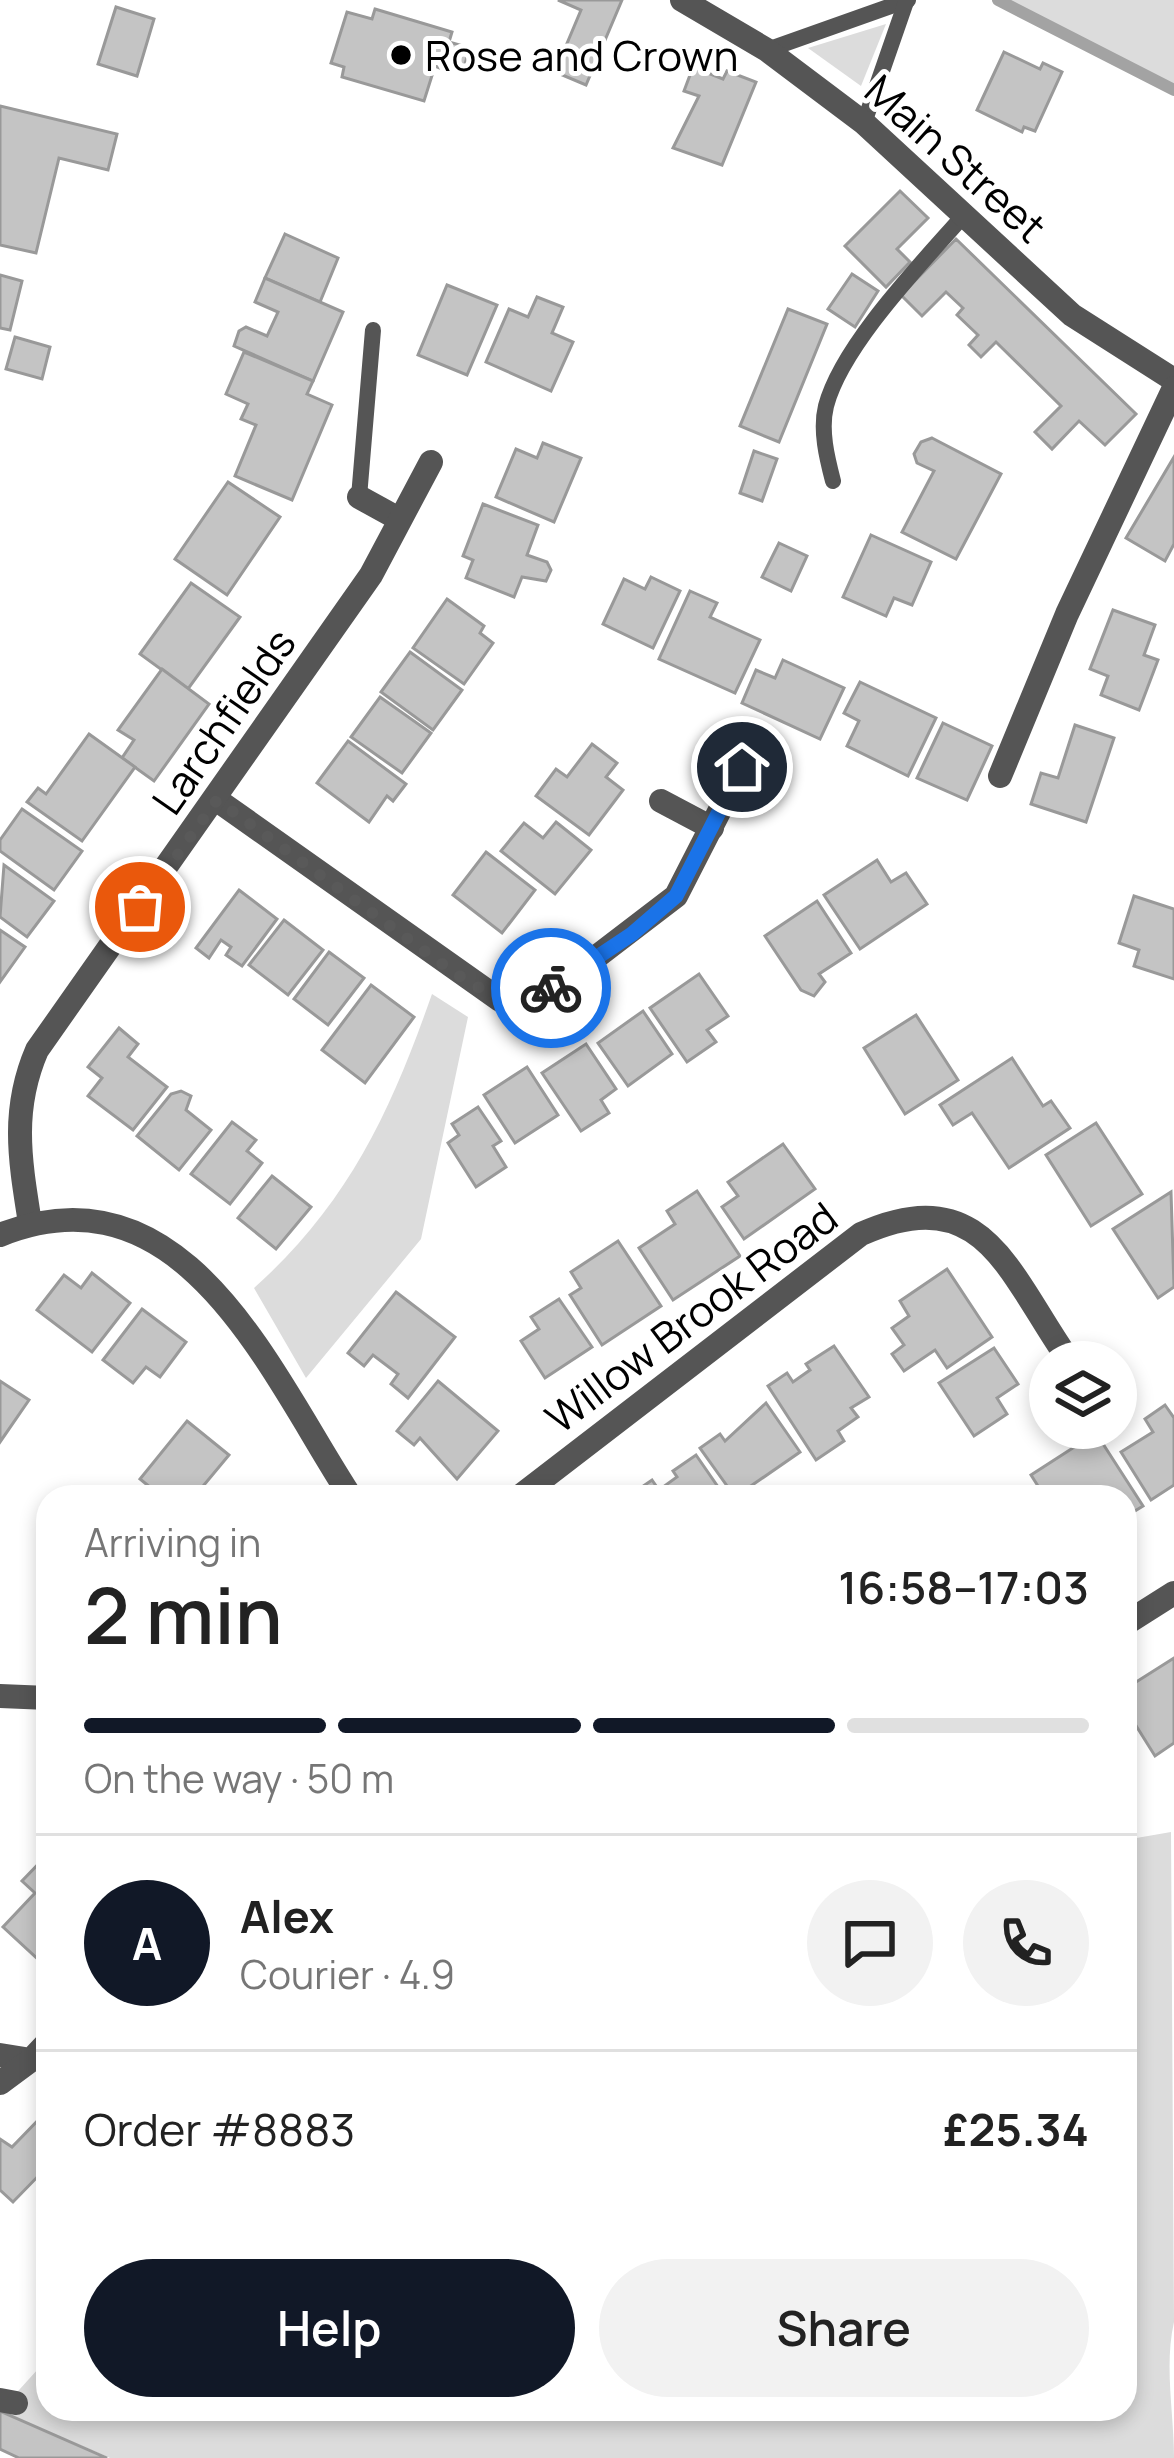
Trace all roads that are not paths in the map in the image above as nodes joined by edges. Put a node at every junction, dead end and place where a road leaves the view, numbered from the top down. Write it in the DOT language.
graph roads {
  1 [pos="682,0"];
  2 [pos="907,1"];
  3 [pos="717,9"];
  4 [pos="767,50"];
  5 [pos="864,123"];
  6 [pos="964,215"];
  7 [pos="373,330"];
  8 [pos="1174,384"];
  9 [pos="430,462"];
  10 [pos="832,481"];
  11 [pos="359,497"];
  12 [pos="399,519"];
  13 [pos="742,767"];
  14 [pos="1000,776"];
  15 [pos="217,800"];
  16 [pos="661,801"];
  17 [pos="712,828"];
  18 [pos="30,1223"];
  19 [pos="0,1235"];
  20 [pos="1055,1341"];
  21 [pos="344,1485"];
  22 [pos="534,1485"];
  23 [pos="1174,1593"];
  24 [pos="1137,1616"];
  25 [pos="0,1696"];
  26 [pos="36,1698"];
  27 [pos="36,2051"];
  28 [pos="36,2054"];
  29 [pos="0,2055"];
  30 [pos="0,2083"];
  1 -- 3 [label="street, Main Street"];
  2 -- 4 [label="lane"];
  2 -- 5 [label="lane"];
  3 -- 4 [label="street, Main Street"];
  4 -- 5 [label="street, Main Street"];
  5 -- 6 [label="street, Main Street"];
  6 -- 8 [label="street, Main Street"];
  6 -- 10 [label="lane"];
  7 -- 11 [label="lane"];
  8 -- 14 [label="street"];
  9 -- 12 [label="street, Larchfields"];
  11 -- 12 [label="street"];
  12 -- 15 [label="street, Larchfields"];
  13 -- 17 [label="street"];
  15 -- 17 [label="street"];
  15 -- 18 [label="street, Larchfields"];
  16 -- 17 [label="street"];
  18 -- 19 [label="street"];
  18 -- 21 [label="street"];
  20 -- 22 [label="street, Willow Brook Road"];
  23 -- 24 [label="street"];
  25 -- 26 [label="street"];
  27 -- 29 [label="street"];
  28 -- 30 [label="street"];
}
